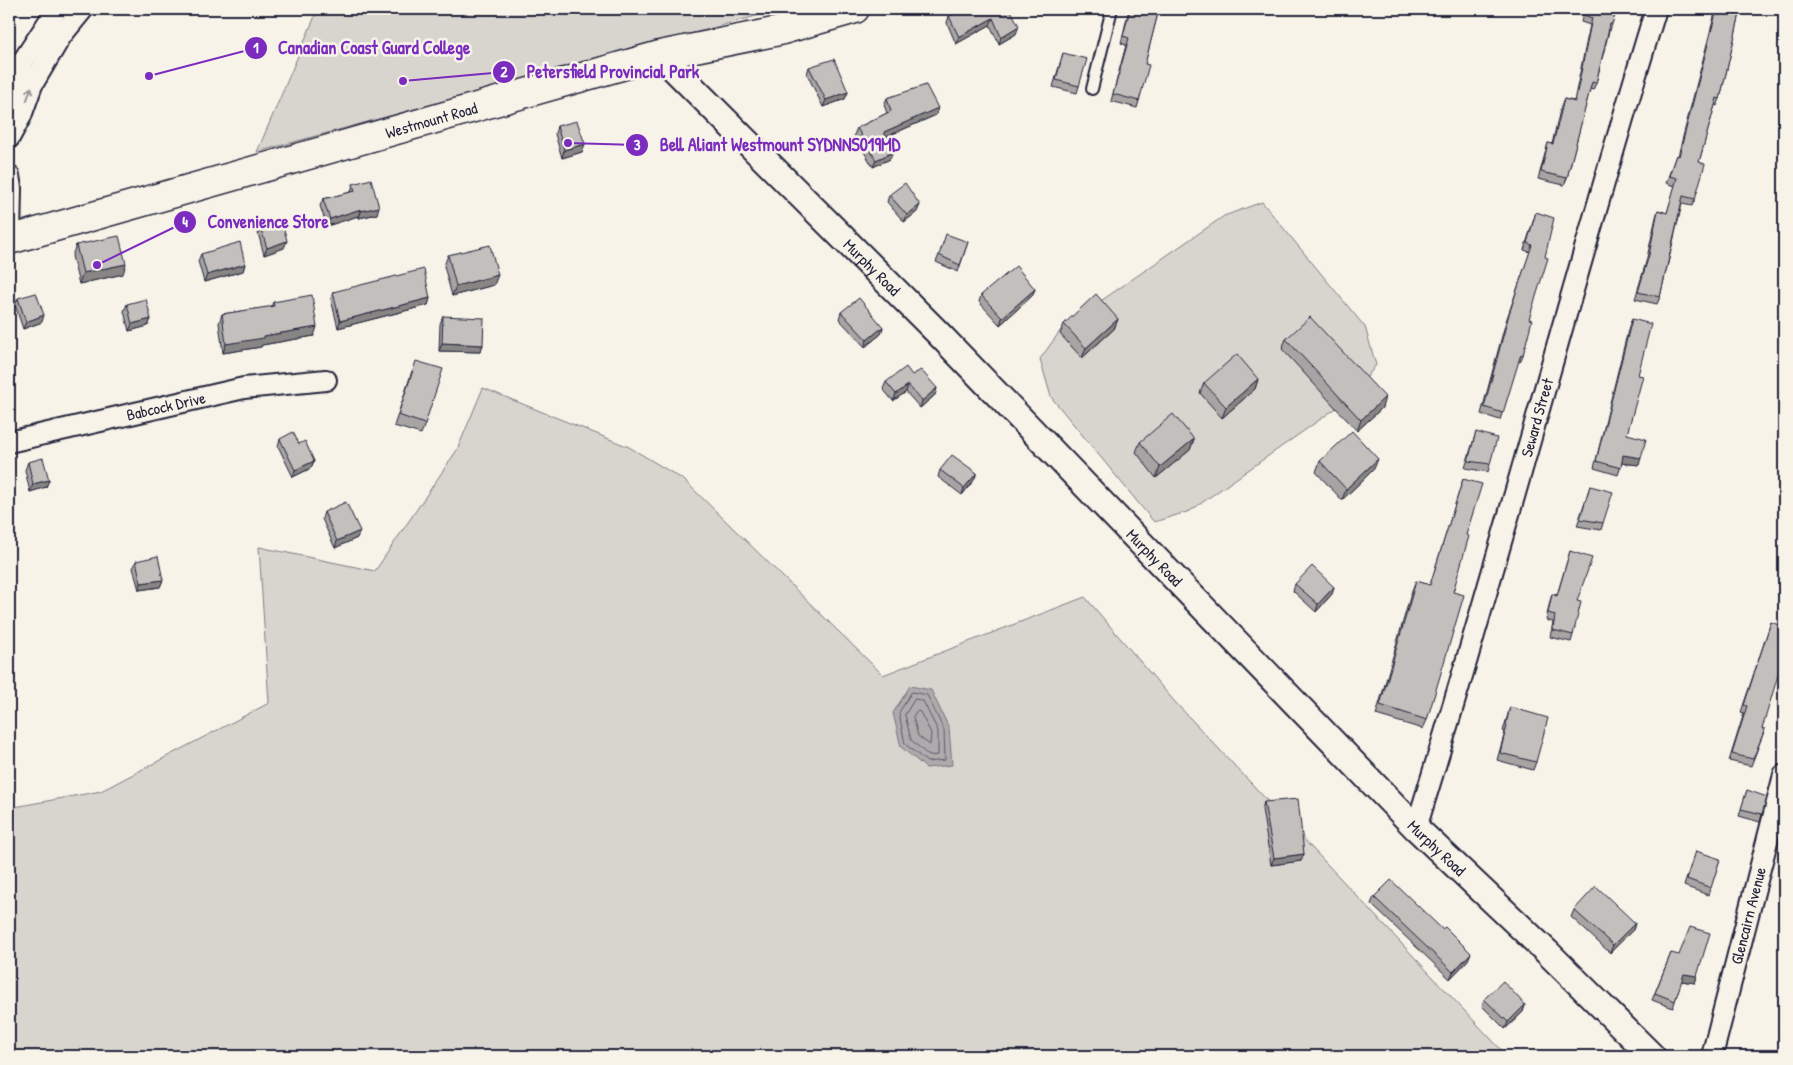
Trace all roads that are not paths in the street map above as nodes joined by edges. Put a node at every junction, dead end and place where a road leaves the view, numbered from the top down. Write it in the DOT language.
graph roads {
  1 [pos="57,9"];
  2 [pos="83,9"];
  3 [pos="855,9"];
  4 [pos="1112,9"];
  5 [pos="1656,9"];
  6 [pos="660,56"];
  7 [pos="1092,88"];
  8 [pos="9,102"];
  9 [pos="9,138"];
  10 [pos="9,176"];
  11 [pos="9,239"];
  12 [pos="326,380"];
  13 [pos="9,442"];
  14 [pos="1784,775"];
  15 [pos="1416,828"];
  16 [pos="1652,1056"];
  17 [pos="1712,1056"];
  1 -- 8 [label="street"];
  9 -- 2 [label="street, one-way"];
  3 -- 6 [label="main road, Westmount Road"];
  4 -- 7 [label="lane"];
  5 -- 15 [label="street, Seward Street"];
  6 -- 11 [label="main road, Westmount Road"];
  6 -- 15 [label="street, Murphy Road"];
  10 -- 11 [label="street"];
  12 -- 13 [label="street, Babcock Drive"];
  14 -- 17 [label="street, Glencairn Avenue"];
  15 -- 16 [label="street, Murphy Road"];
}
